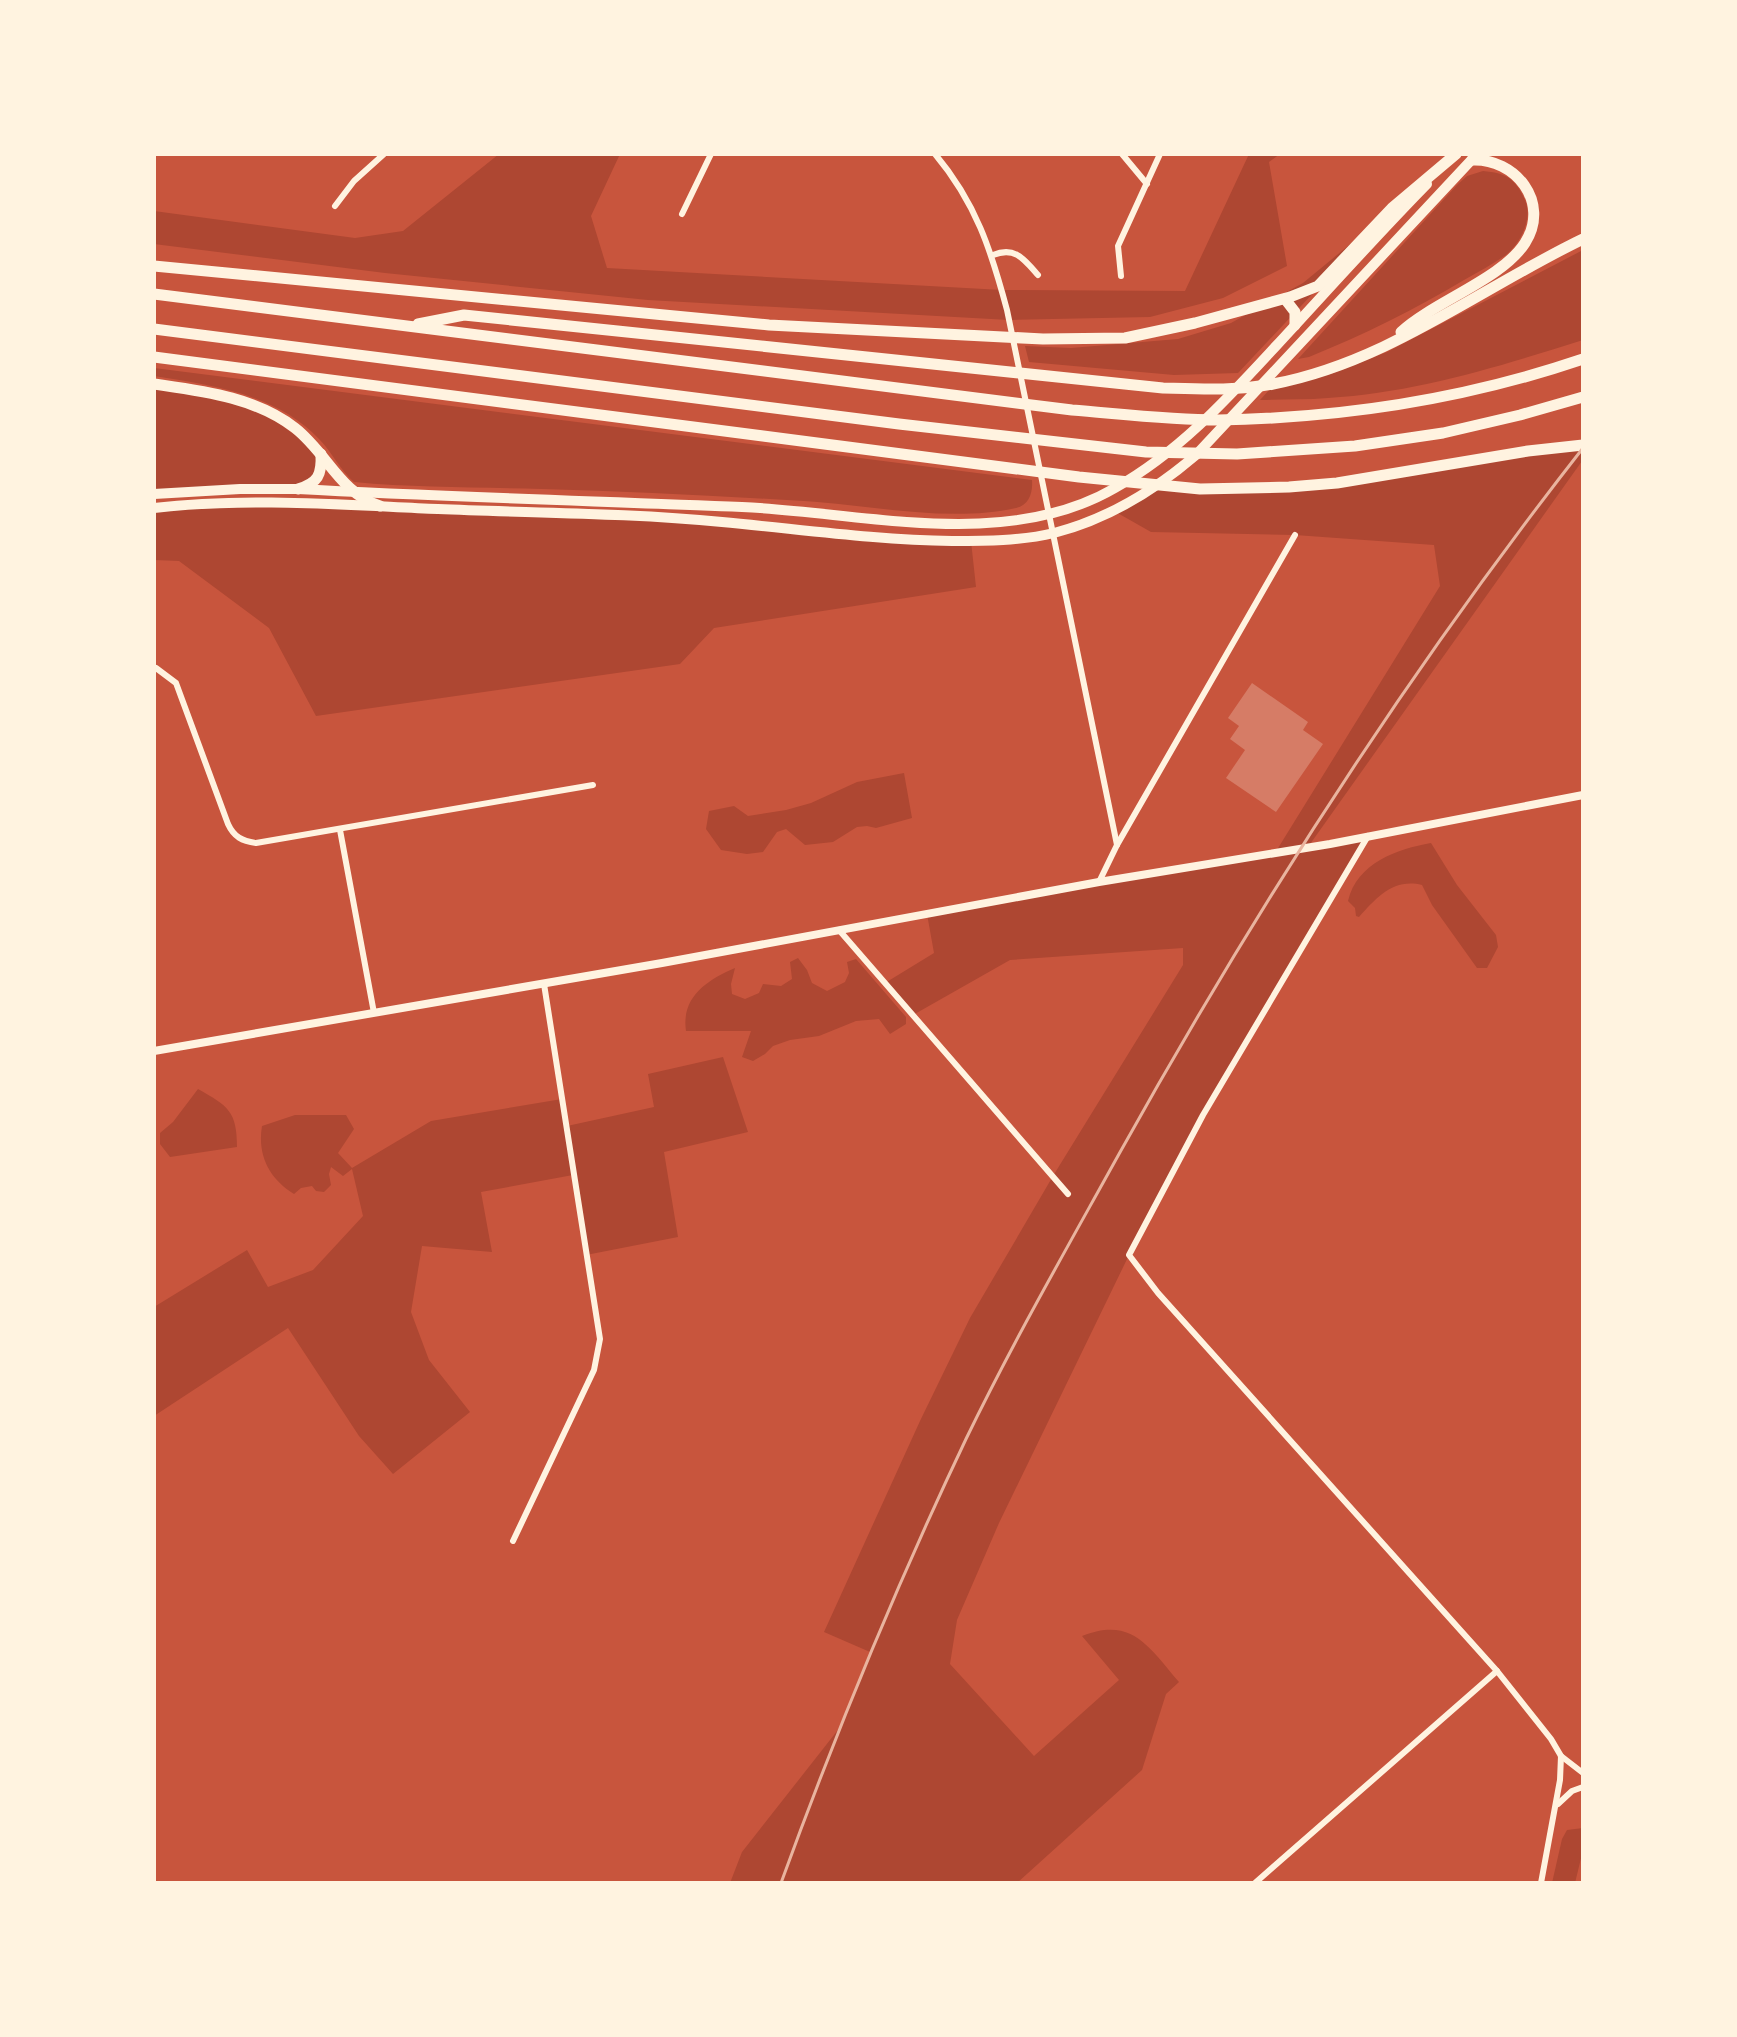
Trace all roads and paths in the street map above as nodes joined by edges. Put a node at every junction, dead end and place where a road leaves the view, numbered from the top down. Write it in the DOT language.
graph roads {
  1 [pos="384,154"];
  2 [pos="711,154"];
  3 [pos="935,154"];
  4 [pos="1122,154"];
  5 [pos="1160,154"];
  6 [pos="1456,154"];
  7 [pos="1475,157"];
  8 [pos="1147,184"];
  9 [pos="335,206"];
  10 [pos="682,214"];
  11 [pos="1583,239"];
  12 [pos="993,255"];
  13 [pos="154,266"];
  14 [pos="1038,275"];
  15 [pos="1121,276"];
  16 [pos="154,294"];
  17 [pos="1285,299"];
  18 [pos="1295,325"];
  19 [pos="405,326"];
  20 [pos="154,329"];
  21 [pos="1388,343"];
  22 [pos="154,357"];
  23 [pos="1583,359"];
  24 [pos="154,384"];
  25 [pos="1583,397"];
  26 [pos="1583,445"];
  27 [pos="321,454"];
  28 [pos="298,489"];
  29 [pos="352,492"];
  30 [pos="154,494"];
  31 [pos="380,506"];
  32 [pos="154,508"];
  33 [pos="1048,516"];
  34 [pos="1053,533"];
  35 [pos="1295,535"];
  36 [pos="156,668"];
  37 [pos="593,785"];
  38 [pos="1583,795"];
  39 [pos="340,830"];
  40 [pos="1368,836"];
  41 [pos="1117,845"];
  42 [pos="1099,882"];
  43 [pos="839,930"];
  44 [pos="544,984"];
  45 [pos="374,1013"];
  46 [pos="154,1051"];
  47 [pos="1068,1194"];
  48 [pos="513,1541"];
  49 [pos="1497,1671"];
  50 [pos="1561,1756"];
  51 [pos="1583,1773"];
  52 [pos="1583,1787"];
  53 [pos="1557,1807"];
  54 [pos="1255,1883"];
  55 [pos="1541,1883"];
  1 -- 9 [label="street"];
  2 -- 10 [label="street"];
  3 -- 12 [label="street"];
  4 -- 8 [label="street"];
  5 -- 8 [label="street"];
  6 -- 17 [label="highway"];
  6 -- 18 [label="main road"];
  7 -- 21 [label="highway"];
  7 -- 34 [label="main road"];
  8 -- 15 [label="street"];
  11 -- 21 [label="highway"];
  12 -- 14 [label="street"];
  12 -- 33 [label="street"];
  13 -- 17 [label="highway"];
  16 -- 19 [label="highway"];
  17 -- 18 [label="highway"];
  18 -- 33 [label="main road"];
  19 -- 21 [label="highway"];
  19 -- 23 [label="highway"];
  20 -- 25 [label="highway"];
  22 -- 26 [label="highway"];
  24 -- 27 [label="highway"];
  27 -- 28 [label="highway"];
  27 -- 29 [label="highway"];
  28 -- 29 [label="main road"];
  28 -- 30 [label="main road"];
  29 -- 31 [label="highway"];
  29 -- 33 [label="main road"];
  31 -- 32 [label="main road"];
  31 -- 34 [label="main road"];
  33 -- 34 [label="street"];
  34 -- 41 [label="street"];
  35 -- 41 [label="street"];
  36 -- 39 [label="street"];
  37 -- 39 [label="street"];
  38 -- 40 [label="street"];
  39 -- 45 [label="street"];
  40 -- 42 [label="street"];
  40 -- 49 [label="street"];
  41 -- 42 [label="street"];
  42 -- 43 [label="street"];
  43 -- 44 [label="street"];
  43 -- 47 [label="street"];
  44 -- 45 [label="street"];
  44 -- 48 [label="street"];
  45 -- 46 [label="street"];
  49 -- 50 [label="street"];
  49 -- 54 [label="street"];
  50 -- 51 [label="street"];
  50 -- 53 [label="street"];
  52 -- 53 [label="street"];
  53 -- 55 [label="street"];
}
